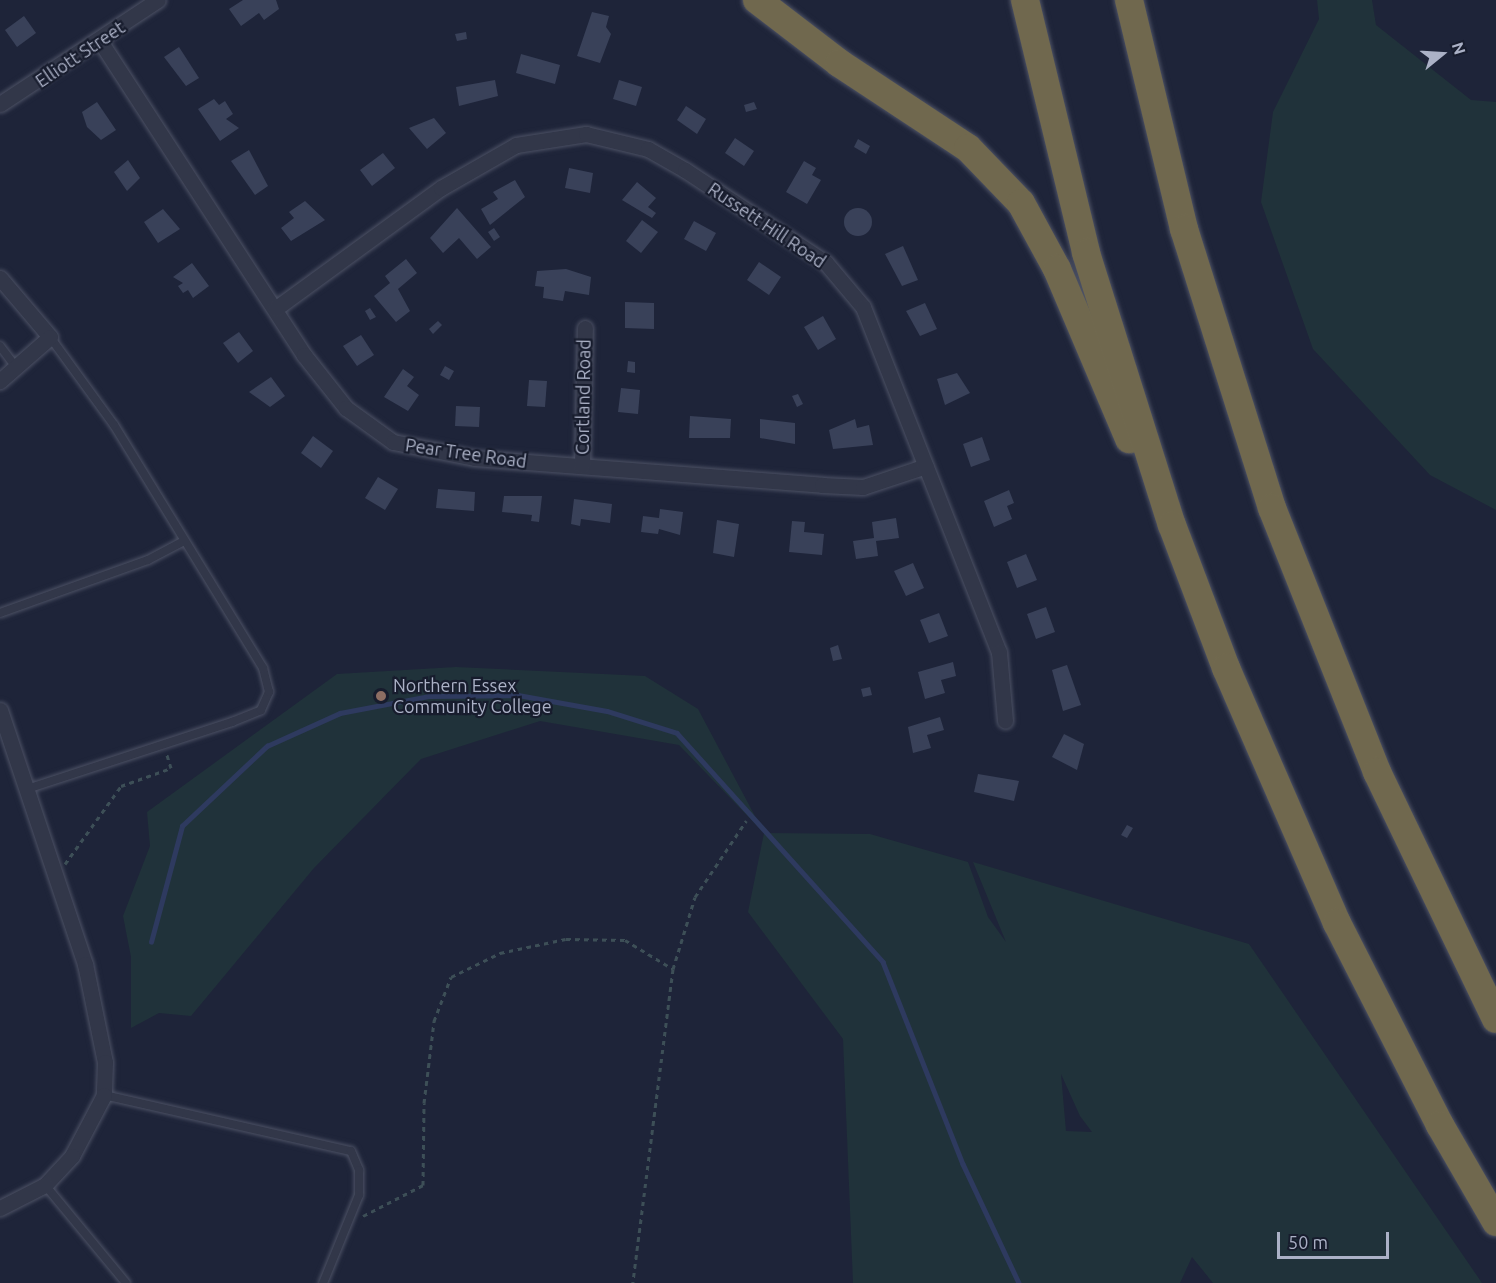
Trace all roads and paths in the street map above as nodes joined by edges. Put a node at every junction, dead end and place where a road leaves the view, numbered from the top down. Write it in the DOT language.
graph roads {
  1 [pos="158,0"];
  2 [pos="757,0"];
  3 [pos="1024,0"];
  4 [pos="1129,0"];
  5 [pos="100,41"];
  6 [pos="0,104"];
  7 [pos="0,278"];
  8 [pos="275,309"];
  9 [pos="585,328"];
  10 [pos="50,337"];
  11 [pos="0,346"];
  12 [pos="17,368"];
  13 [pos="0,381"];
  14 [pos="582,466"];
  15 [pos="926,466"];
  16 [pos="1172,525"];
  17 [pos="184,541"];
  18 [pos="0,613"];
  19 [pos="0,710"];
  20 [pos="1005,721"];
  21 [pos="163,744"];
  22 [pos="27,789"];
  23 [pos="746,820"];
  24 [pos="54,868"];
  25 [pos="673,969"];
  26 [pos="1496,1019"];
  27 [pos="104,1095"];
  28 [pos="45,1185"];
  29 [pos="0,1208"];
  30 [pos="350,1222"];
  31 [pos="1496,1222"];
  32 [pos="126,1283"];
  33 [pos="323,1283"];
  34 [pos="633,1283"];
  1 -- 5 [label="street, Elliott Street"];
  2 -- 16 [label="highway"];
  3 -- 16 [label="highway"];
  4 -- 26 [label="highway"];
  5 -- 6 [label="street, Elliott Street"];
  5 -- 8 [label="street, Pear Tree Road"];
  7 -- 10 [label="street"];
  8 -- 14 [label="street, Pear Tree Road"];
  8 -- 15 [label="street, Russett Hill Road"];
  9 -- 14 [label="street, Cortland Road"];
  10 -- 12 [label="street"];
  10 -- 17 [label="lane"];
  11 -- 12 [label="lane"];
  12 -- 13 [label="street"];
  14 -- 15 [label="street, Pear Tree Road"];
  15 -- 20 [label="street, Russett Hill Road"];
  16 -- 31 [label="highway"];
  17 -- 18 [label="lane"];
  17 -- 21 [label="lane"];
  19 -- 22 [label="street"];
  21 -- 22 [label="lane"];
  21 -- 24 [label="path"];
  22 -- 24 [label="street"];
  23 -- 25 [label="path"];
  24 -- 27 [label="street"];
  25 -- 30 [label="path"];
  25 -- 34 [label="path"];
  27 -- 28 [label="street"];
  27 -- 30 [label="lane"];
  28 -- 29 [label="street"];
  28 -- 32 [label="lane"];
  30 -- 33 [label="lane"];
}
